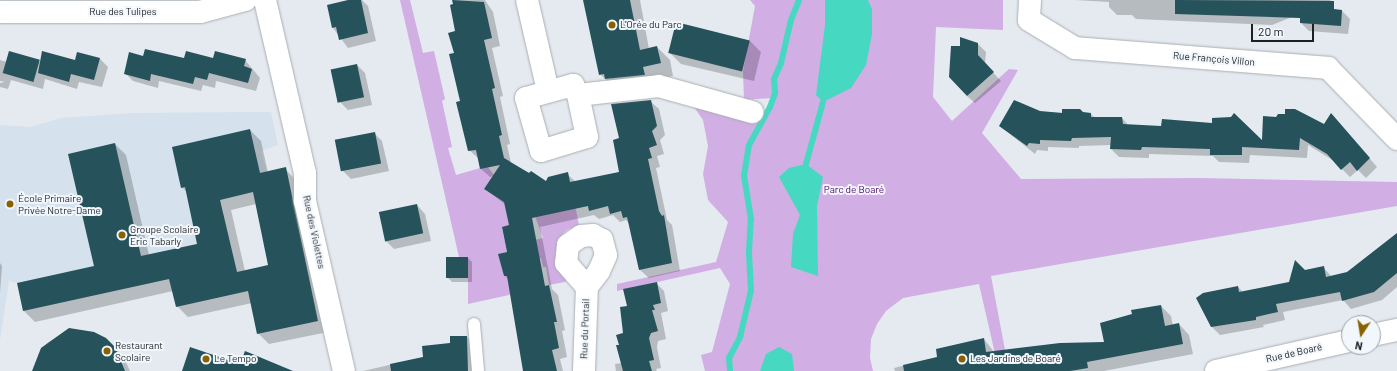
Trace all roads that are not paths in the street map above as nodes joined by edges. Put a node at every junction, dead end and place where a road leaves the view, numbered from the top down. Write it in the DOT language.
graph roads {
  1 [pos="245,0"];
  2 [pos="265,0"];
  3 [pos="528,0"];
  4 [pos="1030,0"];
  5 [pos="77,6"];
  6 [pos="0,12"];
  7 [pos="548,91"];
  8 [pos="578,95"];
  9 [pos="752,112"];
  10 [pos="1397,140"];
  11 [pos="586,287"];
  12 [pos="474,324"];
  13 [pos="1397,330"];
  14 [pos="1381,333"];
  15 [pos="1341,342"];
  16 [pos="344,371"];
  17 [pos="478,371"];
  18 [pos="584,371"];
  19 [pos="1216,371"];
  1 -- 5 [label="street, Rue des Tulipes"];
  2 -- 16 [label="street, Rue des Violettes"];
  3 -- 7 [label="street"];
  4 -- 10 [label="street, Rue François Villon"];
  5 -- 6 [label="street, Rue des Tulipes"];
  7 -- 8 [label="street"];
  7 -- 8 [label="street"];
  8 -- 9 [label="street"];
  11 -- 18 [label="street, Rue du Portail"];
  12 -- 17 [label="lane"];
  13 -- 14 [label="street"];
  15 -- 19 [label="street, Rue de Boaré"];
}
